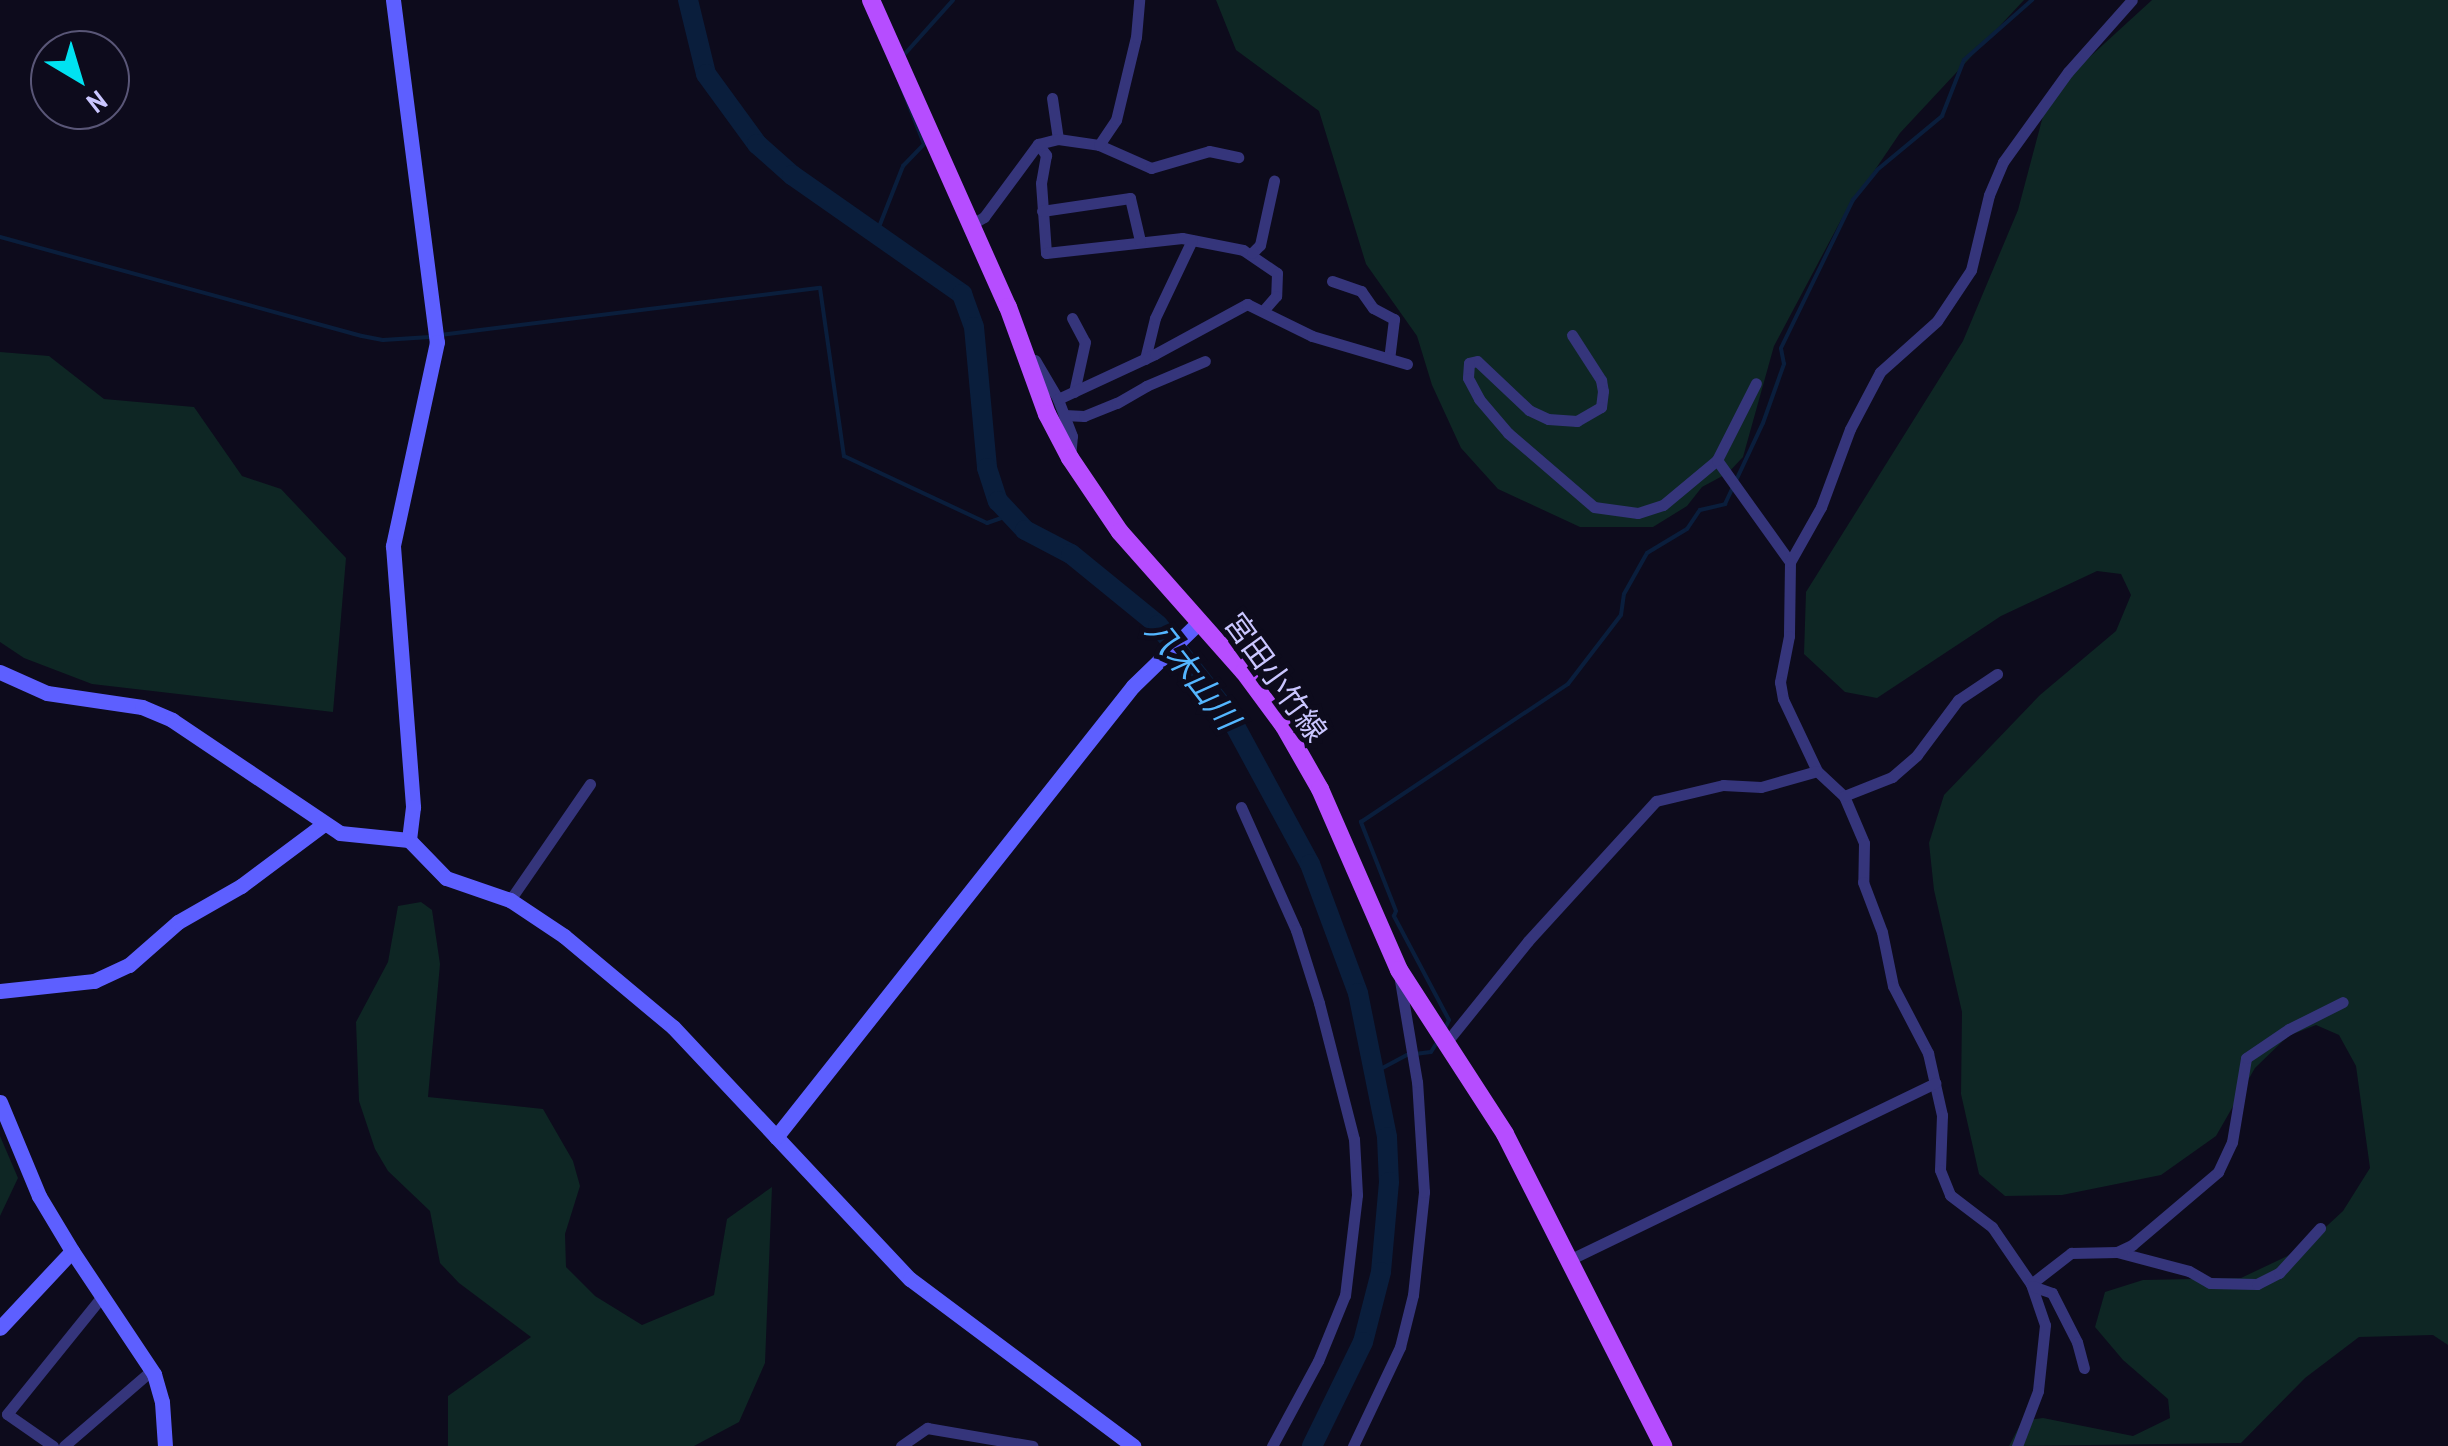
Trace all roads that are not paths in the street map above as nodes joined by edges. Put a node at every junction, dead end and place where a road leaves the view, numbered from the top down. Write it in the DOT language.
graph roads {
  1 [pos="393,0"];
  2 [pos="871,0"];
  3 [pos="1139,0"];
  4 [pos="2132,0"];
  5 [pos="1052,98"];
  6 [pos="1058,139"];
  7 [pos="1038,144"];
  8 [pos="1099,145"];
  9 [pos="1238,158"];
  10 [pos="1274,181"];
  11 [pos="1042,211"];
  12 [pos="972,224"];
  13 [pos="1192,240"];
  14 [pos="1140,241"];
  15 [pos="1252,253"];
  16 [pos="1332,281"];
  17 [pos="1263,311"];
  18 [pos="1072,318"];
  19 [pos="1015,328"];
  20 [pos="1572,335"];
  21 [pos="1144,358"];
  22 [pos="1389,358"];
  23 [pos="1205,361"];
  24 [pos="1407,364"];
  25 [pos="1756,383"];
  26 [pos="1074,392"];
  27 [pos="1058,399"];
  28 [pos="1064,416"];
  29 [pos="1070,458"];
  30 [pos="1717,460"];
  31 [pos="1790,562"];
  32 [pos="1194,627"];
  33 [pos="0,672"];
  34 [pos="1997,674"];
  35 [pos="1817,771"];
  36 [pos="590,784"];
  37 [pos="1844,796"];
  38 [pos="1241,807"];
  39 [pos="324,824"];
  40 [pos="409,840"];
  41 [pos="510,900"];
  42 [pos="1398,970"];
  43 [pos="0,991"];
  44 [pos="2343,1002"];
  45 [pos="1445,1044"];
  46 [pos="1935,1084"];
  47 [pos="0,1102"];
  48 [pos="776,1137"];
  49 [pos="2320,1228"];
  50 [pos="72,1251"];
  51 [pos="2117,1252"];
  52 [pos="1569,1260"];
  53 [pos="2032,1285"];
  54 [pos="103,1295"];
  55 [pos="0,1328"];
  56 [pos="2084,1368"];
  57 [pos="152,1370"];
  58 [pos="53,1446"];
  59 [pos="64,1446"];
  60 [pos="165,1446"];
  61 [pos="901,1446"];
  62 [pos="1032,1446"];
  63 [pos="1133,1446"];
  64 [pos="1272,1446"];
  65 [pos="1353,1446"];
  66 [pos="1663,1446"];
  67 [pos="2017,1446"];
  1 -- 40 [label="street"];
  2 -- 12 [label="main road, 宮田小竹線"];
  3 -- 8 [label="street"];
  4 -- 31 [label="street"];
  5 -- 6 [label="street"];
  6 -- 7 [label="street"];
  6 -- 8 [label="street"];
  7 -- 11 [label="street"];
  7 -- 12 [label="street"];
  8 -- 9 [label="street"];
  10 -- 15 [label="street"];
  11 -- 14 [label="street"];
  11 -- 14 [label="street"];
  12 -- 19 [label="main road, 宮田小竹線"];
  13 -- 14 [label="street"];
  13 -- 15 [label="street"];
  13 -- 21 [label="street"];
  15 -- 17 [label="street"];
  16 -- 22 [label="street"];
  17 -- 21 [label="street"];
  17 -- 22 [label="street"];
  18 -- 26 [label="street"];
  19 -- 27 [label="street"];
  19 -- 29 [label="main road, 宮田小竹線"];
  20 -- 30 [label="street"];
  21 -- 26 [label="street"];
  22 -- 24 [label="street"];
  23 -- 28 [label="street"];
  25 -- 30 [label="street"];
  26 -- 27 [label="street"];
  27 -- 28 [label="street"];
  28 -- 29 [label="street"];
  29 -- 32 [label="main road, 宮田小竹線"];
  30 -- 31 [label="street"];
  31 -- 35 [label="street"];
  32 -- 42 [label="main road, 宮田小竹線"];
  32 -- 48 [label="street"];
  33 -- 39 [label="street"];
  34 -- 37 [label="street"];
  35 -- 37 [label="street"];
  35 -- 45 [label="street"];
  36 -- 41 [label="street"];
  37 -- 46 [label="street"];
  38 -- 64 [label="street"];
  39 -- 40 [label="street"];
  39 -- 43 [label="street"];
  40 -- 41 [label="street"];
  41 -- 48 [label="street"];
  42 -- 45 [label="main road, 宮田小竹線"];
  42 -- 65 [label="street"];
  44 -- 51 [label="street"];
  45 -- 52 [label="main road, 宮田小竹線"];
  46 -- 52 [label="street"];
  46 -- 53 [label="street"];
  47 -- 50 [label="street"];
  48 -- 63 [label="street"];
  49 -- 51 [label="street"];
  50 -- 54 [label="street"];
  50 -- 55 [label="street"];
  51 -- 53 [label="street"];
  52 -- 66 [label="main road, 宮田小竹線"];
  53 -- 56 [label="street"];
  53 -- 67 [label="street"];
  54 -- 57 [label="street"];
  54 -- 58 [label="street"];
  57 -- 59 [label="street"];
  57 -- 60 [label="street"];
  61 -- 62 [label="street"];
}
